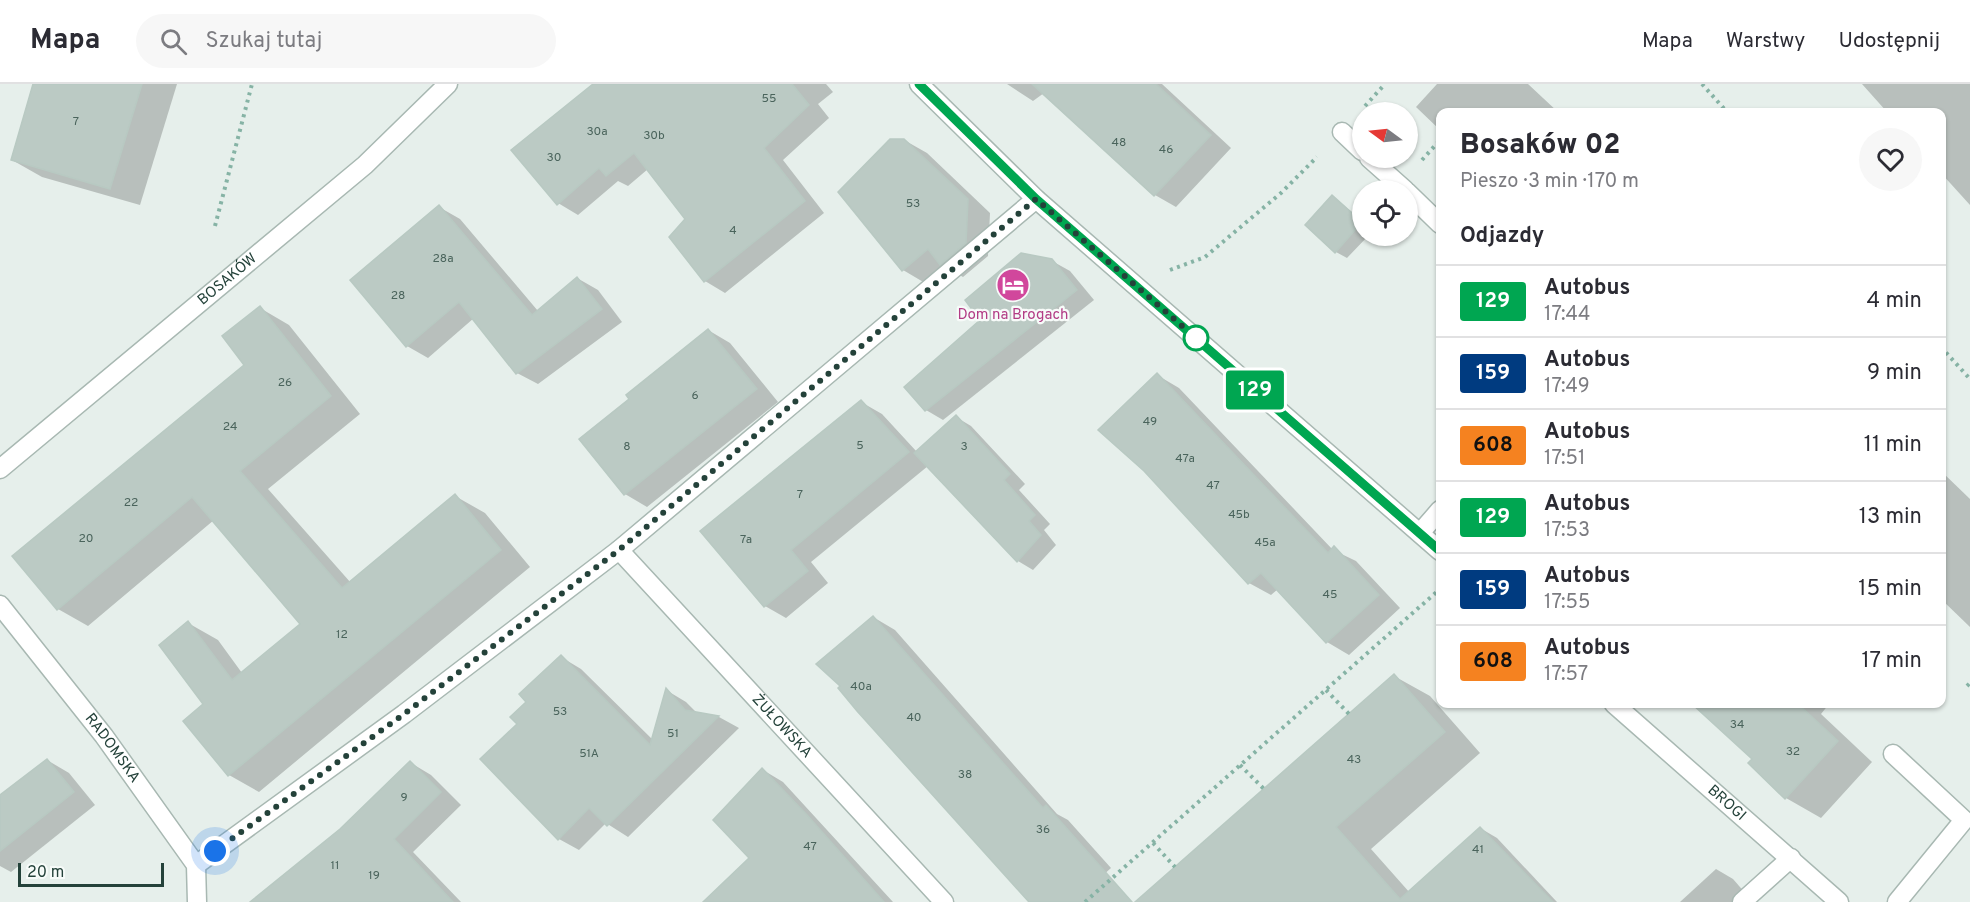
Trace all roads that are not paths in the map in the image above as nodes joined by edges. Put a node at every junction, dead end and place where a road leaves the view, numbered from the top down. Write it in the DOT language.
graph roads {
  1 [pos="448,84"];
  2 [pos="919,84"];
  3 [pos="1342,132"];
  4 [pos="1352,142"];
  5 [pos="1380,168"];
  6 [pos="1394,180"];
  7 [pos="1036,199"];
  8 [pos="1418,203"];
  9 [pos="1436,220"];
  10 [pos="0,469"];
  11 [pos="1436,514"];
  12 [pos="1420,532"];
  13 [pos="1436,547"];
  14 [pos="619,550"];
  15 [pos="0,605"];
  16 [pos="1619,708"];
  17 [pos="1893,754"];
  18 [pos="1791,858"];
  19 [pos="196,865"];
  20 [pos="196,902"];
  21 [pos="944,902"];
  22 [pos="1742,902"];
  23 [pos="1839,902"];
  24 [pos="1897,902"];
  1 -- 10 [label="street, BOSAKÓW"];
  2 -- 7 [label="street"];
  3 -- 4 [label="street"];
  5 -- 6 [label="street"];
  7 -- 12 [label="street"];
  7 -- 14 [label="street"];
  8 -- 9 [label="street"];
  11 -- 12 [label="street"];
  12 -- 13 [label="street"];
  14 -- 19 [label="street"];
  14 -- 21 [label="street, ŻUŁOWSKA"];
  15 -- 19 [label="street, RADOMSKA"];
  16 -- 18 [label="street, BROGI"];
  17 -- 24 [label="street"];
  18 -- 22 [label="street"];
  18 -- 23 [label="street, BROGI"];
  19 -- 20 [label="street"];
}
